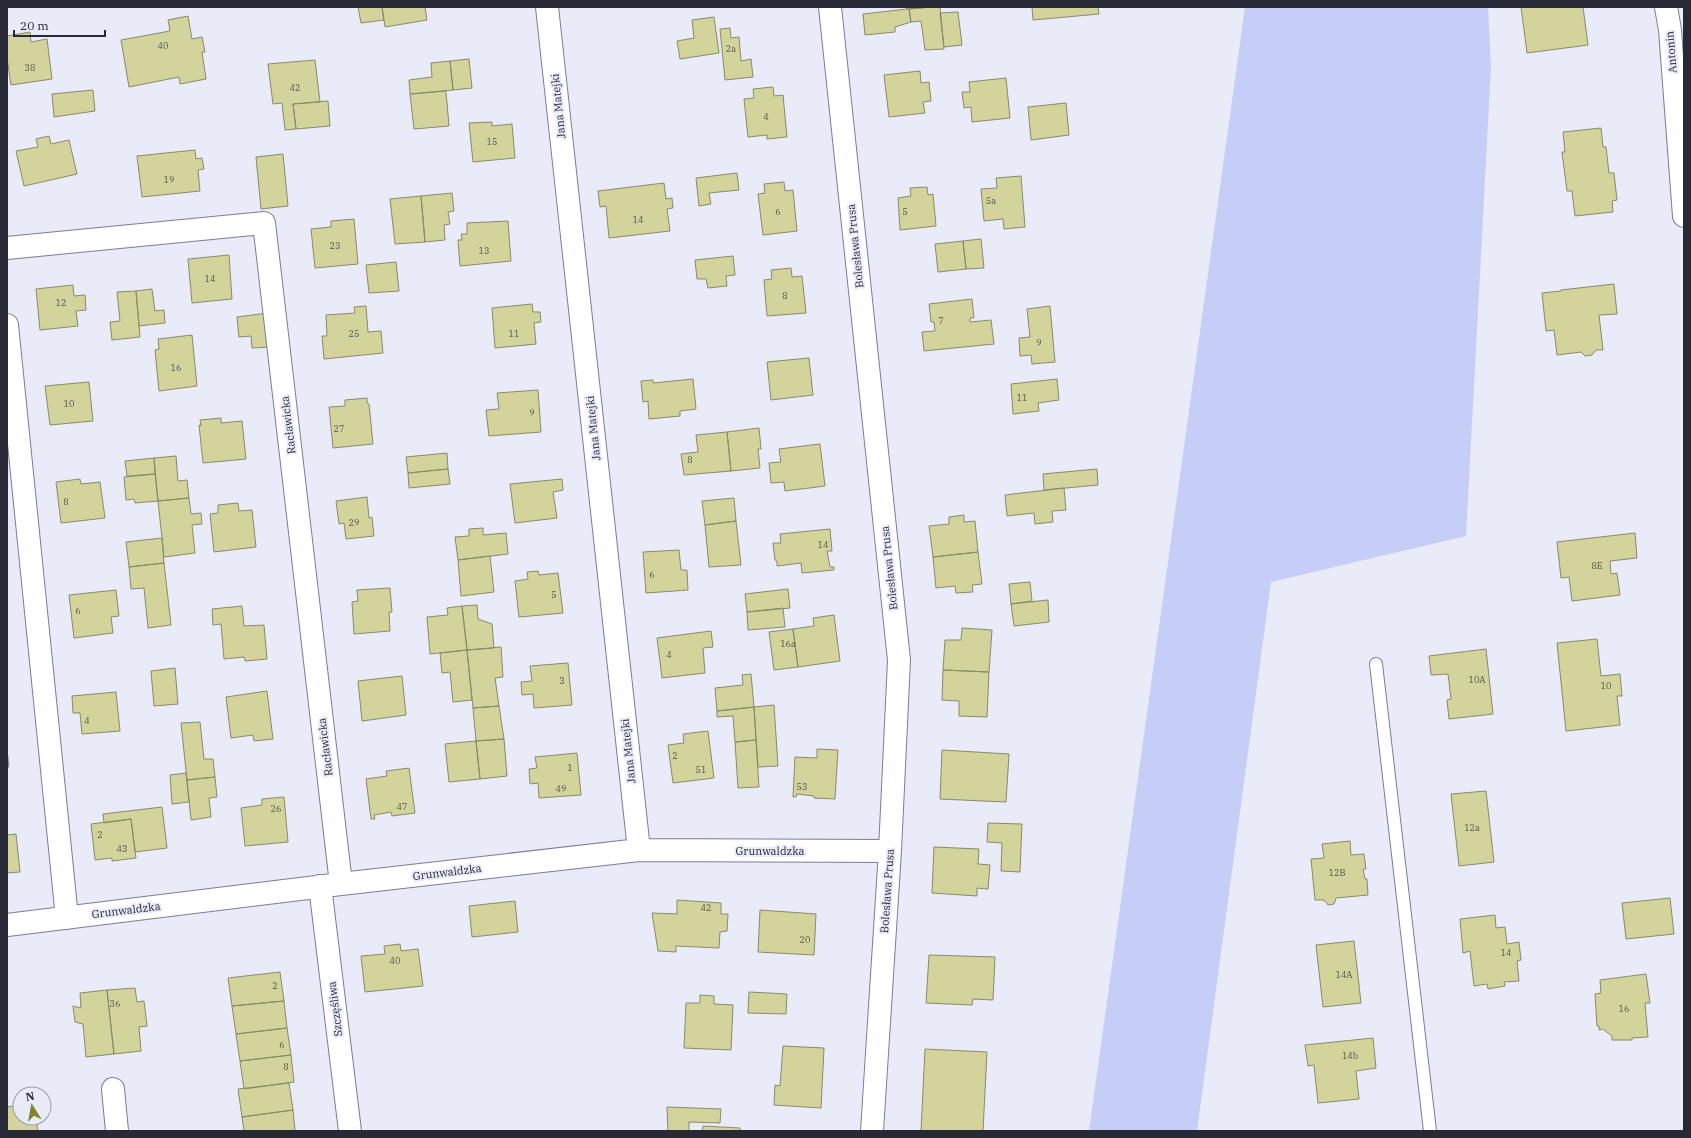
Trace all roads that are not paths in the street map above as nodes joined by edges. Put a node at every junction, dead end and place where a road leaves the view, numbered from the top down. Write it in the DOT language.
graph roads {
  1 [pos="547,7"];
  2 [pos="830,7"];
  3 [pos="1666,7"];
  4 [pos="1684,216"];
  5 [pos="7,248"];
  6 [pos="7,325"];
  7 [pos="1376,664"];
  8 [pos="639,850"];
  9 [pos="890,851"];
  10 [pos="331,885"];
  11 [pos="67,918"];
  12 [pos="7,925"];
  13 [pos="113,1089"];
  14 [pos="117,1131"];
  15 [pos="350,1131"];
  16 [pos="872,1131"];
  17 [pos="1430,1131"];
  1 -- 8 [label="street, Jana Matejki"];
  2 -- 9 [label="street, Bolesława Prusa"];
  3 -- 4 [label="street, Antonin"];
  5 -- 10 [label="street, Racławicka"];
  6 -- 11 [label="street"];
  7 -- 17 [label="lane"];
  8 -- 9 [label="street, Grunwaldzka"];
  8 -- 10 [label="street, Grunwaldzka"];
  9 -- 16 [label="street, Bolesława Prusa"];
  10 -- 11 [label="street, Grunwaldzka"];
  10 -- 15 [label="street, Szczęśliwa"];
  11 -- 12 [label="street, Grunwaldzka"];
  13 -- 14 [label="street"];
}
